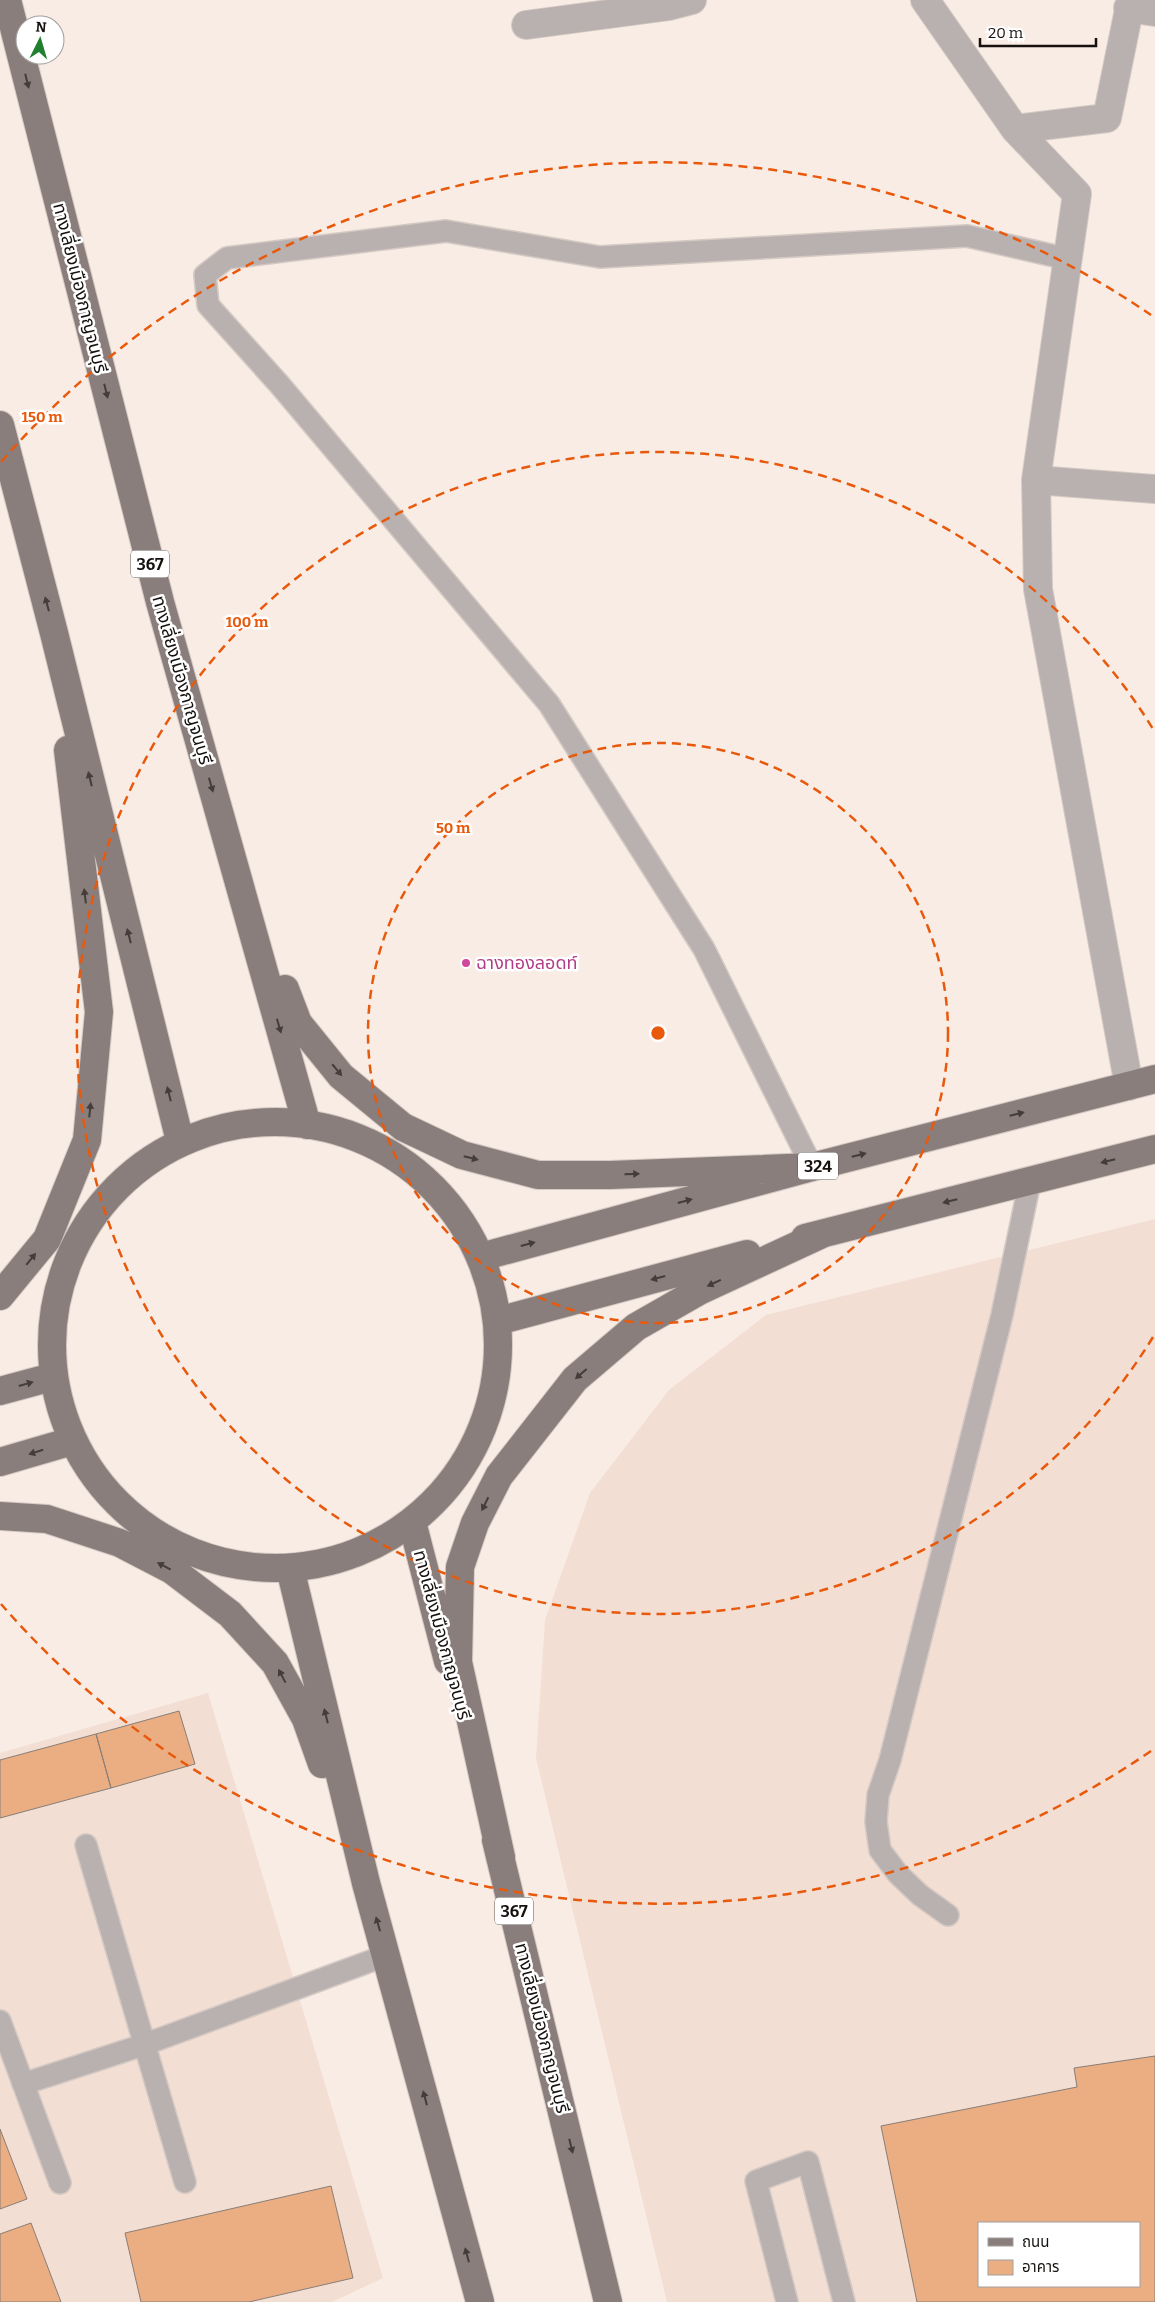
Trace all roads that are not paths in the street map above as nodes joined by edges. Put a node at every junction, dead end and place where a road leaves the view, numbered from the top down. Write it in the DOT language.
graph roads {
  1 [pos="7,0"];
  2 [pos="692,0"];
  3 [pos="925,0"];
  4 [pos="1130,4"];
  5 [pos="1155,12"];
  6 [pos="526,25"];
  7 [pos="1015,129"];
  8 [pos="1068,259"];
  9 [pos="0,425"];
  10 [pos="1036,480"];
  11 [pos="1155,489"];
  12 [pos="54,633"];
  13 [pos="231,856"];
  14 [pos="1155,1079"];
  15 [pos="1129,1086"];
  16 [pos="307,1125"];
  17 [pos="180,1142"];
  18 [pos="1155,1149"];
  19 [pos="812,1167"];
  20 [pos="1030,1181"];
  21 [pos="822,1234"];
  22 [pos="481,1257"];
  23 [pos="0,1296"];
  24 [pos="498,1321"];
  25 [pos="52,1377"];
  26 [pos="0,1391"];
  27 [pos="72,1441"];
  28 [pos="0,1462"];
  29 [pos="0,1516"];
  30 [pos="412,1522"];
  31 [pos="290,1568"];
  32 [pos="86,1845"];
  33 [pos="501,1857"];
  34 [pos="366,1883"];
  35 [pos="948,1915"];
  36 [pos="387,1956"];
  37 [pos="0,2021"];
  38 [pos="146,2044"];
  39 [pos="23,2084"];
  40 [pos="185,2182"];
  41 [pos="60,2183"];
  42 [pos="480,2302"];
  43 [pos="608,2302"];
  44 [pos="787,2302"];
  45 [pos="844,2302"];
  1 -- 13 [label="main road, ทางเลี่ยงเมืองกาญจนบุรี / 367, one-way"];
  2 -- 6 [label="street"];
  3 -- 7 [label="street"];
  4 -- 5 [label="street"];
  4 -- 7 [label="street"];
  7 -- 8 [label="street"];
  8 -- 10 [label="street"];
  8 -- 19 [label="lane"];
  12 -- 9 [label="main road, one-way"];
  10 -- 11 [label="street"];
  10 -- 15 [label="street"];
  17 -- 12 [label="main road, one-way"];
  23 -- 12 [label="main road, one-way"];
  13 -- 16 [label="main road, ทางเลี่ยงเมืองกาญจนบุรี / 367, one-way"];
  13 -- 19 [label="main road, one-way"];
  14 -- 15 [label="main road, 324"];
  19 -- 15 [label="main road, 324, one-way"];
  16 -- 17 [label="main road"];
  16 -- 22 [label="main road"];
  17 -- 25 [label="main road"];
  18 -- 20 [label="main road, one-way"];
  22 -- 19 [label="main road, 324, one-way"];
  20 -- 21 [label="main road, one-way"];
  20 -- 35 [label="lane"];
  21 -- 24 [label="main road, one-way"];
  21 -- 33 [label="main road, one-way"];
  22 -- 24 [label="main road"];
  24 -- 30 [label="main road"];
  26 -- 25 [label="main road, one-way"];
  25 -- 27 [label="main road"];
  27 -- 28 [label="main road, one-way"];
  27 -- 31 [label="main road"];
  34 -- 29 [label="main road, one-way"];
  30 -- 31 [label="main road"];
  30 -- 33 [label="main road, ทางเลี่ยงเมืองกาญจนบุรี / 367"];
  34 -- 31 [label="main road, one-way"];
  32 -- 38 [label="lane"];
  33 -- 43 [label="main road, ทางเลี่ยงเมืองกาญจนบุรี / 367, one-way"];
  36 -- 34 [label="main road, one-way"];
  36 -- 38 [label="lane"];
  42 -- 36 [label="main road, one-way"];
  37 -- 39 [label="lane"];
  38 -- 39 [label="lane"];
  38 -- 40 [label="lane"];
  39 -- 41 [label="lane"];
  44 -- 45 [label="lane"];
}
